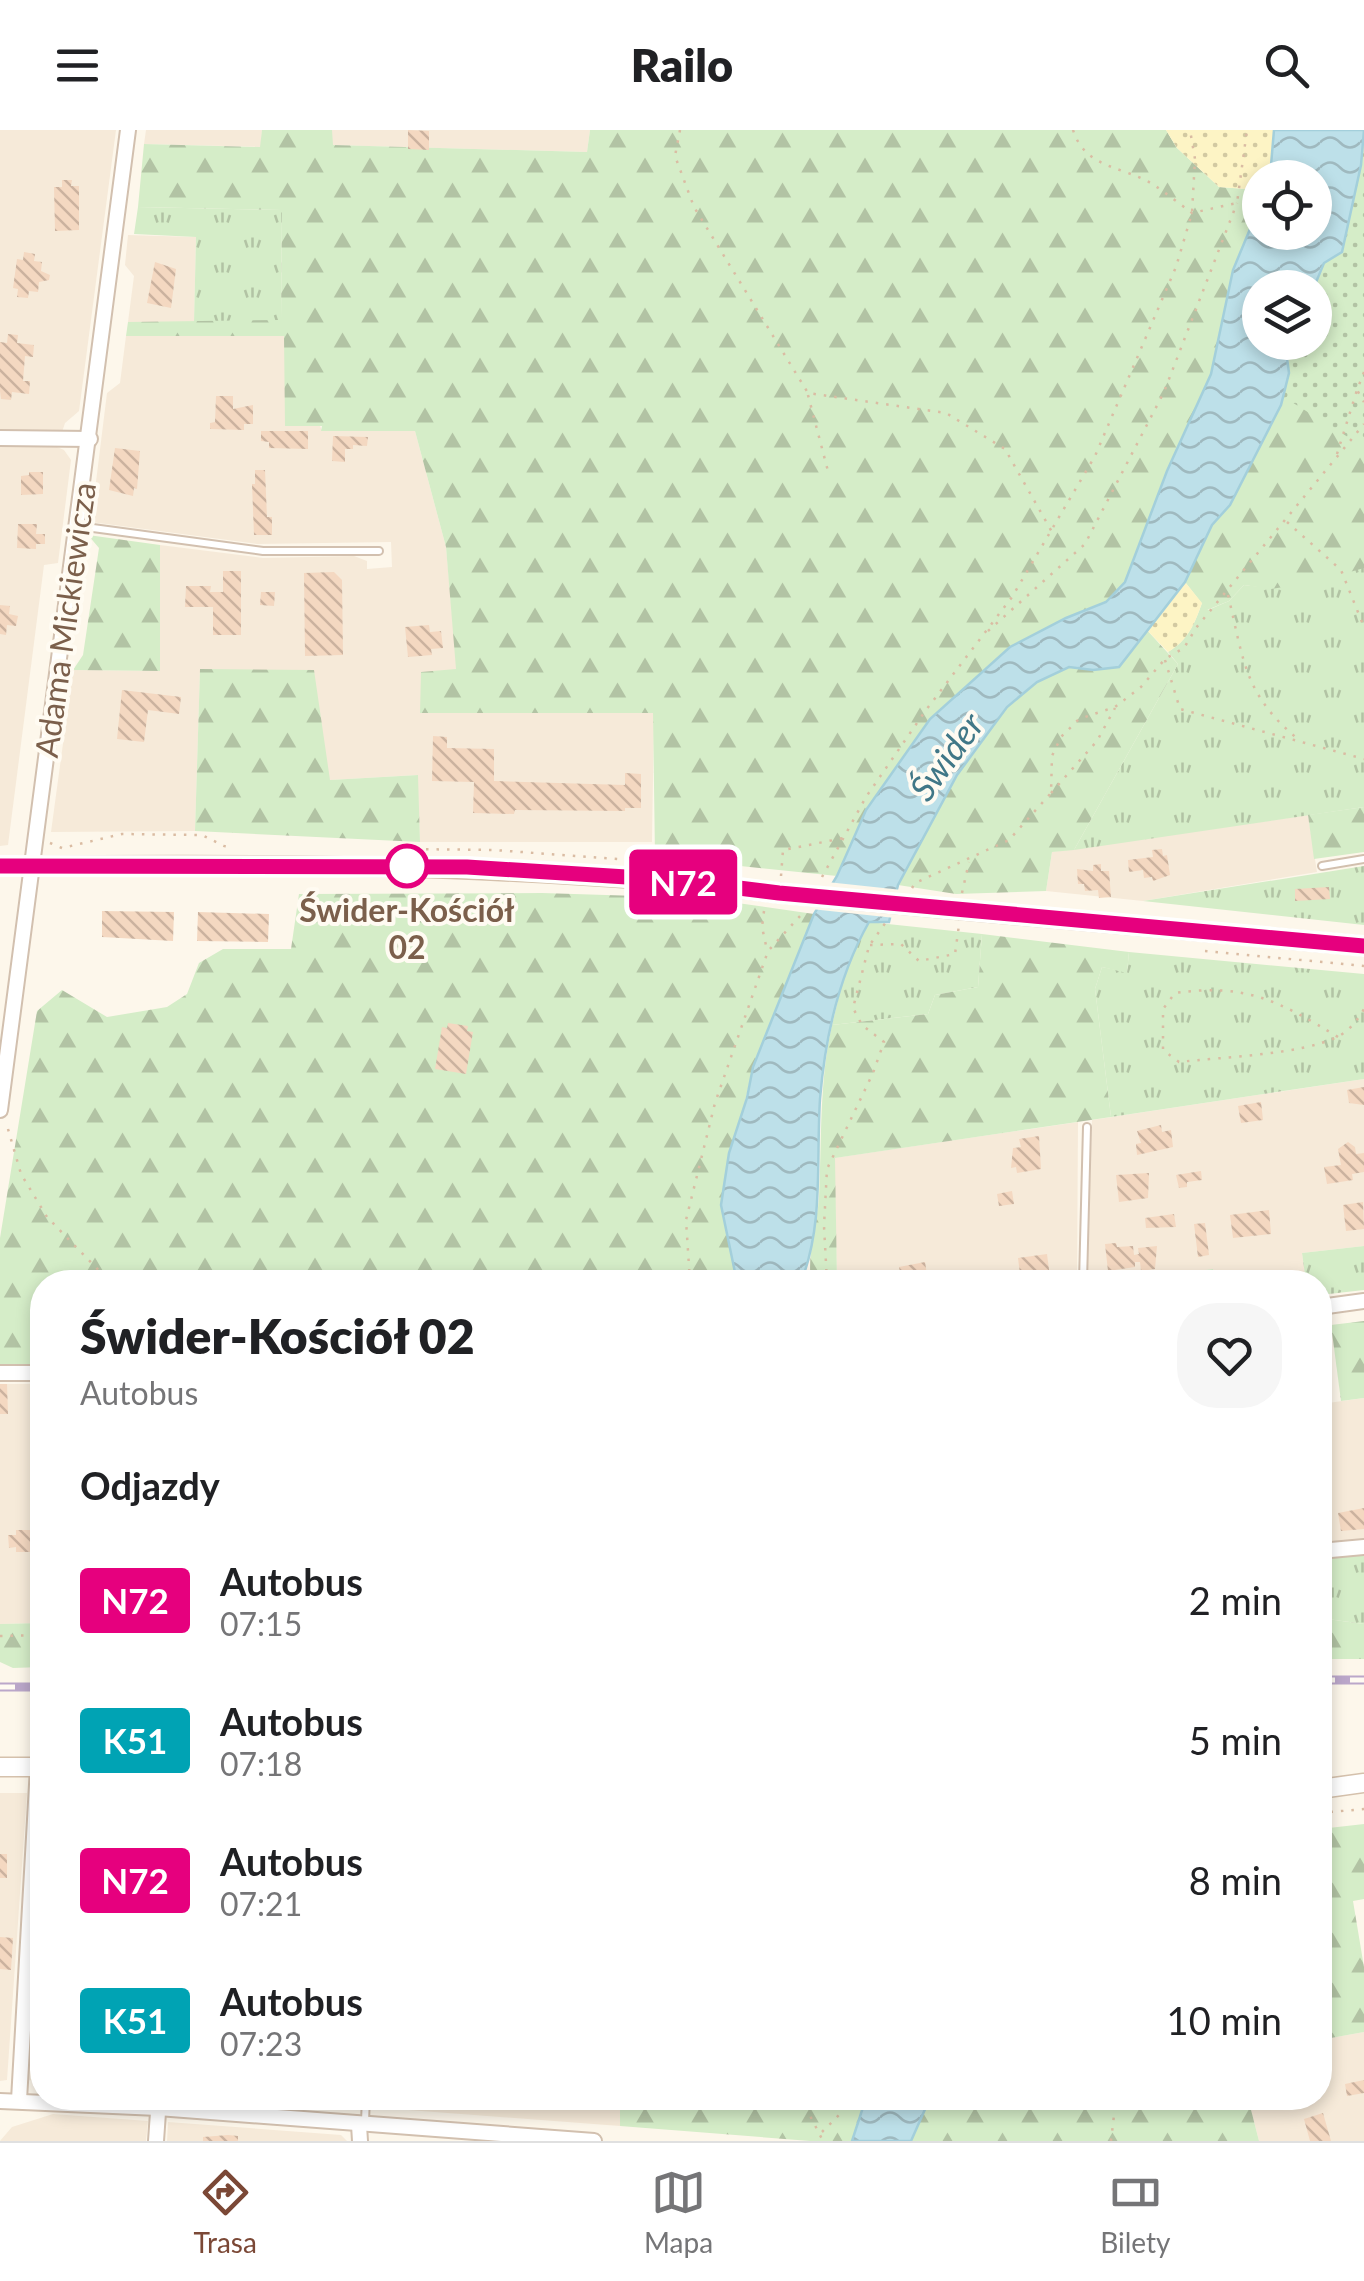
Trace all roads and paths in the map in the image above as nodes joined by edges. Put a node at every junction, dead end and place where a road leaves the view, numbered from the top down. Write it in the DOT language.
graph roads {
  1 [pos="128,130"];
  2 [pos="680,130"];
  3 [pos="1073,130"];
  4 [pos="1190,130"];
  5 [pos="1247,130"];
  6 [pos="1237,204"];
  7 [pos="1192,214"];
  8 [pos="1364,372"];
  9 [pos="1357,390"];
  10 [pos="808,394"];
  11 [pos="1364,402"];
  12 [pos="1364,424"];
  13 [pos="0,438"];
  14 [pos="90,439"];
  15 [pos="1336,455"];
  16 [pos="829,475"];
  17 [pos="1285,520"];
  18 [pos="78,526"];
  19 [pos="1052,532"];
  20 [pos="379,551"];
  21 [pos="1227,592"];
  22 [pos="1364,627"];
  23 [pos="984,635"];
  24 [pos="1165,659"];
  25 [pos="1116,707"];
  26 [pos="1301,741"];
  27 [pos="1364,759"];
  28 [pos="1051,793"];
  29 [pos="844,838"];
  30 [pos="46,842"];
  31 [pos="224,846"];
  32 [pos="1364,859"];
  33 [pos="970,861"];
  34 [pos="0,866"];
  35 [pos="1322,866"];
  36 [pos="33,867"];
  37 [pos="780,886"];
  38 [pos="817,887"];
  39 [pos="904,899"];
  40 [pos="808,903"];
  41 [pos="764,911"];
  42 [pos="960,911"];
  43 [pos="892,914"];
  44 [pos="869,946"];
  45 [pos="1364,946"];
  46 [pos="768,952"];
  47 [pos="1364,1009"];
  48 [pos="1338,1037"];
  49 [pos="0,1110"];
  50 [pos="1088,1127"];
  51 [pos="8,1129"];
  52 [pos="98,1270"];
  53 [pos="689,1270"];
  54 [pos="826,1270"];
  55 [pos="1083,1270"];
  56 [pos="1364,1301"];
  57 [pos="1332,1305"];
  58 [pos="0,1373"];
  59 [pos="30,1373"];
  60 [pos="1364,1547"];
  61 [pos="1332,1550"];
  62 [pos="30,1635"];
  63 [pos="0,1636"];
  64 [pos="0,1767"];
  65 [pos="30,1767"];
  66 [pos="1364,1783"];
  67 [pos="1332,1787"];
  68 [pos="1364,1809"];
  69 [pos="1332,1812"];
  70 [pos="30,1926"];
  71 [pos="0,2100"];
  72 [pos="19,2100"];
  73 [pos="30,2100"];
  74 [pos="158,2110"];
  75 [pos="209,2110"];
  76 [pos="808,2110"];
  77 [pos="844,2110"];
  78 [pos="1115,2110"];
  79 [pos="361,2131"];
  80 [pos="822,2133"];
  81 [pos="156,2141"];
  82 [pos="594,2141"];
  83 [pos="823,2141"];
  84 [pos="1111,2141"];
  1 -- 14 [label="street, Adama Mickiewicza"];
  2 -- 10 [label="path"];
  3 -- 7 [label="path"];
  4 -- 7 [label="path"];
  5 -- 6 [label="path"];
  6 -- 7 [label="path"];
  6 -- 23 [label="path"];
  7 -- 19 [label="path"];
  8 -- 9 [label="path"];
  9 -- 11 [label="path"];
  9 -- 15 [label="path"];
  10 -- 16 [label="path"];
  10 -- 19 [label="path"];
  12 -- 15 [label="path"];
  13 -- 14 [label="street"];
  14 -- 18 [label="street, Adama Mickiewicza"];
  15 -- 17 [label="path"];
  17 -- 21 [label="path"];
  17 -- 22 [label="path"];
  18 -- 20 [label="lane"];
  18 -- 36 [label="street, Adama Mickiewicza"];
  19 -- 23 [label="path"];
  21 -- 24 [label="path"];
  21 -- 26 [label="path"];
  23 -- 29 [label="path"];
  24 -- 25 [label="path"];
  24 -- 26 [label="path"];
  25 -- 28 [label="path"];
  25 -- 28 [label="path"];
  26 -- 27 [label="path"];
  28 -- 33 [label="path"];
  29 -- 37 [label="path"];
  29 -- 38 [label="path"];
  30 -- 31 [label="path"];
  32 -- 35 [label="lane"];
  33 -- 39 [label="path"];
  33 -- 42 [label="path"];
  34 -- 36 [label="main road"];
  36 -- 37 [label="main road"];
  36 -- 49 [label="street, Adama Mickiewicza"];
  37 -- 42 [label="main road, bridge"];
  40 -- 46 [label="path"];
  41 -- 46 [label="path"];
  42 -- 44 [label="path"];
  42 -- 45 [label="main road"];
  43 -- 44 [label="path"];
  44 -- 54 [label="path"];
  46 -- 53 [label="path"];
  47 -- 48 [label="path"];
  48 -- 48 [label="path"];
  50 -- 55 [label="lane"];
  51 -- 52 [label="path"];
  56 -- 57 [label="street"];
  58 -- 59 [label="street"];
  60 -- 61 [label="street"];
  62 -- 63 [label="path"];
  64 -- 65 [label="main road"];
  66 -- 67 [label="main road"];
  68 -- 69 [label="path"];
  70 -- 72 [label="street"];
  71 -- 72 [label="street"];
  72 -- 73 [label="street"];
  74 -- 81 [label="street"];
  75 -- 79 [label="street"];
  76 -- 80 [label="path"];
  77 -- 80 [label="path"];
  78 -- 84 [label="path"];
  79 -- 82 [label="street"];
  80 -- 83 [label="path"];
}
